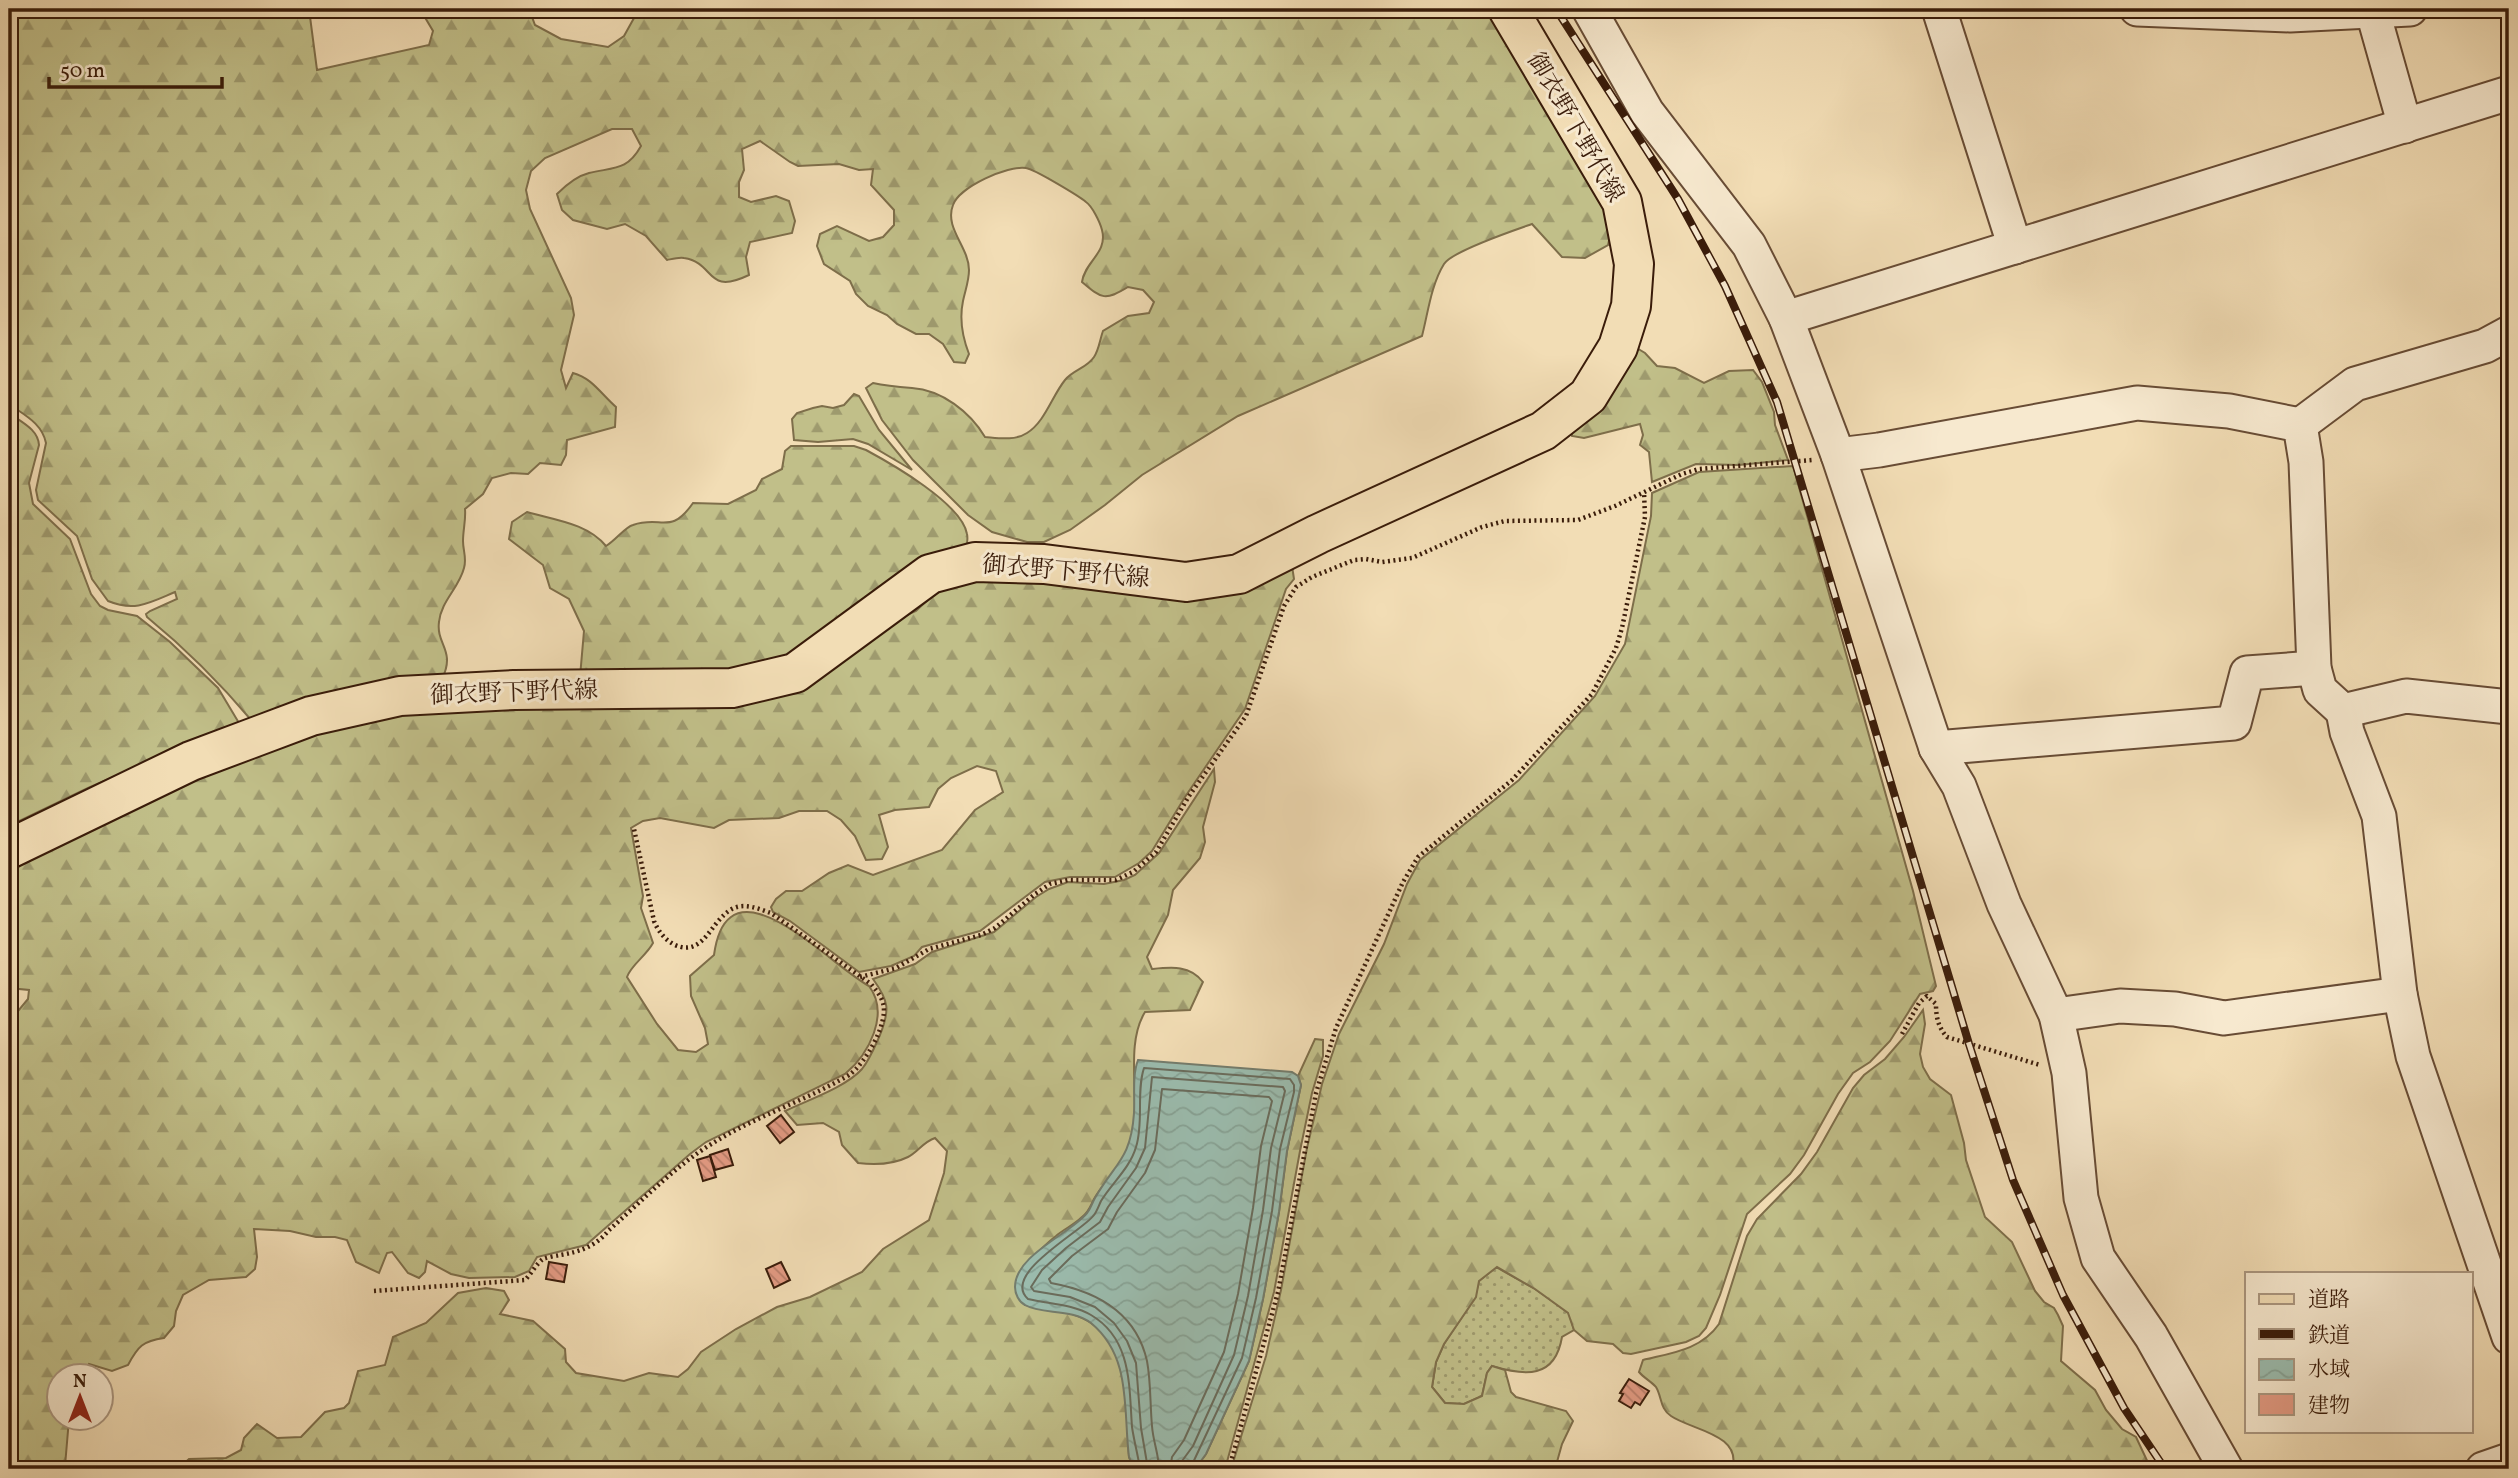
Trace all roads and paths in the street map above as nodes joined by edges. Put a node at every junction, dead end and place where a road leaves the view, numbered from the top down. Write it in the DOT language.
graph roads {
  1 [pos="1508,9"];
  2 [pos="1588,9"];
  3 [pos="1939,9"];
  4 [pos="2137,9"];
  5 [pos="2372,9"];
  6 [pos="2410,9"];
  7 [pos="2509,93"];
  8 [pos="2405,126"];
  9 [pos="2015,247"];
  10 [pos="1786,318"];
  11 [pos="2509,333"];
  12 [pos="2300,425"];
  13 [pos="1838,455"];
  14 [pos="1644,492"];
  15 [pos="2314,668"];
  16 [pos="2509,707"];
  17 [pos="2343,711"];
  18 [pos="1936,748"];
  19 [pos="634,829"];
  20 [pos="9,849"];
  21 [pos="860,977"];
  22 [pos="2400,994"];
  23 [pos="2056,1015"];
  24 [pos="1902,1034"];
  25 [pos="2069,1073"];
  26 [pos="374,1291"];
  27 [pos="2509,1337"];
  28 [pos="2509,1460"];
  29 [pos="1229,1469"];
  30 [pos="2226,1469"];
  31 [pos="2483,1469"];
  1 -- 20 [label="main road, 御衣野下野代線"];
  2 -- 10 [label="street"];
  3 -- 9 [label="street"];
  4 -- 5 [label="street"];
  5 -- 6 [label="street"];
  5 -- 8 [label="street"];
  7 -- 8 [label="street"];
  8 -- 9 [label="street"];
  9 -- 10 [label="street"];
  10 -- 13 [label="street"];
  11 -- 12 [label="street"];
  12 -- 13 [label="street"];
  12 -- 15 [label="street"];
  13 -- 14 [label="path"];
  13 -- 18 [label="street"];
  14 -- 21 [label="path"];
  14 -- 29 [label="path"];
  15 -- 17 [label="street"];
  15 -- 18 [label="street"];
  16 -- 17 [label="street"];
  17 -- 22 [label="street"];
  18 -- 23 [label="street"];
  19 -- 21 [label="path"];
  21 -- 26 [label="path"];
  22 -- 23 [label="street"];
  22 -- 27 [label="street"];
  23 -- 25 [label="street"];
  24 -- 25 [label="path"];
  25 -- 30 [label="street"];
  28 -- 31 [label="street"];
}
